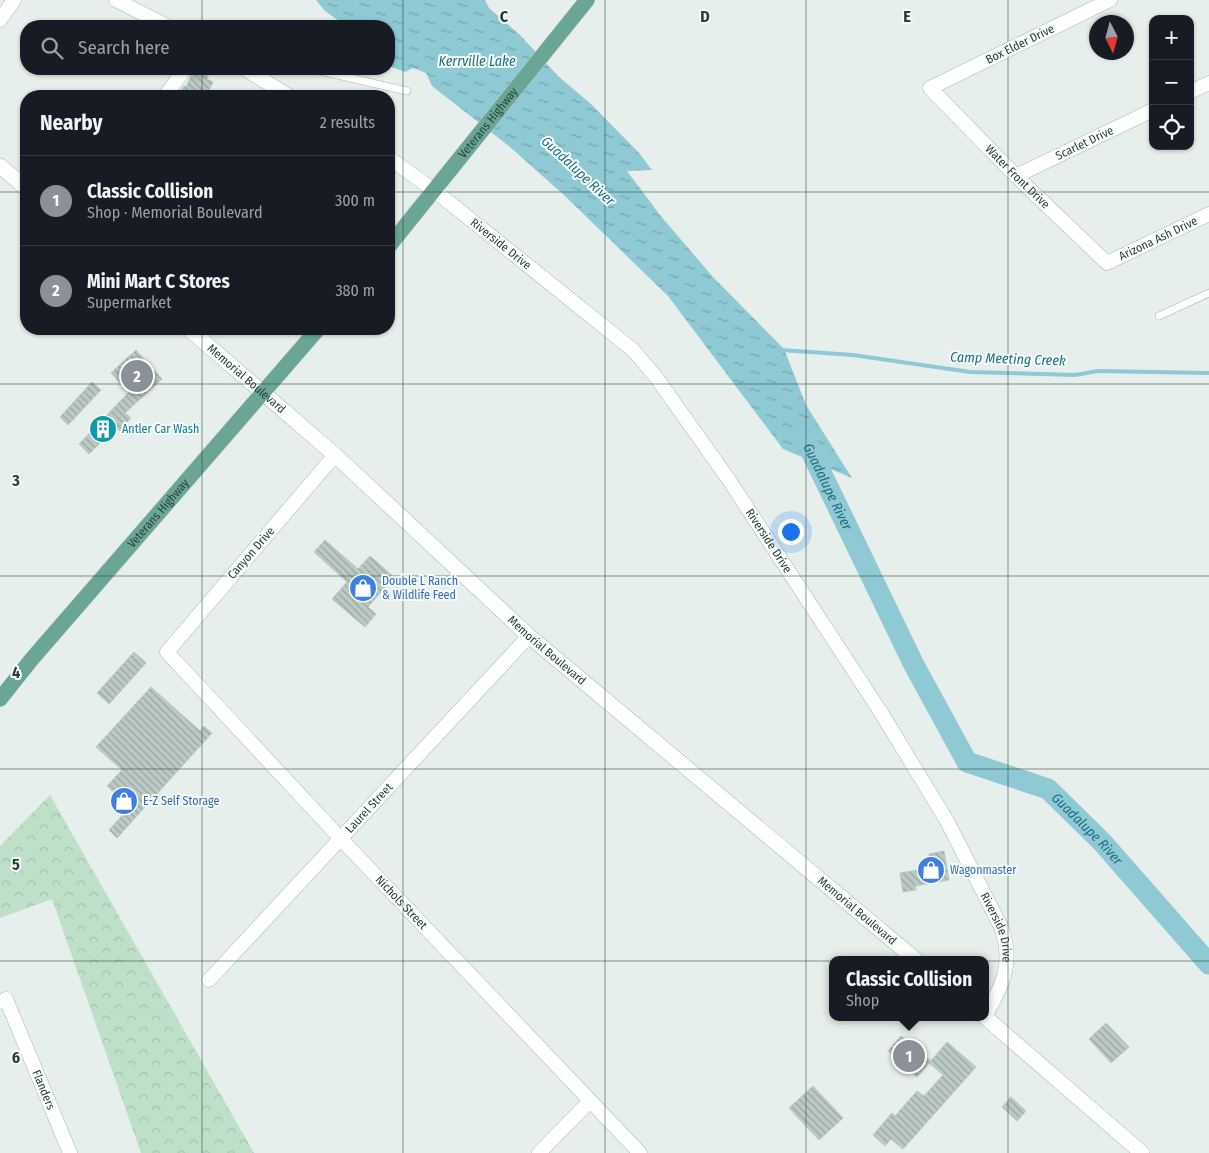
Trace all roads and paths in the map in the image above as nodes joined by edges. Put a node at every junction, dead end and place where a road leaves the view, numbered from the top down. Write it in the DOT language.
graph roads {
  1 [pos="14,0"];
  2 [pos="116,0"];
  3 [pos="587,0"];
  4 [pos="1110,0"];
  5 [pos="0,20"];
  6 [pos="155,20"];
  7 [pos="181,75"];
  8 [pos="256,75"];
  9 [pos="338,75"];
  10 [pos="1209,83"];
  11 [pos="930,88"];
  12 [pos="169,90"];
  13 [pos="279,90"];
  14 [pos="407,90"];
  15 [pos="1194,90"];
  16 [pos="1149,112"];
  17 [pos="395,162"];
  18 [pos="0,166"];
  19 [pos="1016,176"];
  20 [pos="20,183"];
  21 [pos="435,191"];
  22 [pos="1209,214"];
  23 [pos="395,239"];
  24 [pos="1107,263"];
  25 [pos="1209,293"];
  26 [pos="1159,316"];
  27 [pos="196,335"];
  28 [pos="313,335"];
  29 [pos="262,393"];
  30 [pos="335,455"];
  31 [pos="529,636"];
  32 [pos="166,652"];
  33 [pos="0,699"];
  34 [pos="341,839"];
  35 [pos="911,956"];
  36 [pos="209,980"];
  37 [pos="3,1001"];
  38 [pos="989,1010"];
  39 [pos="989,1020"];
  40 [pos="590,1101"];
  41 [pos="70,1153"];
  42 [pos="539,1153"];
  43 [pos="640,1153"];
  44 [pos="1142,1153"];
  1 -- 5 [label="street"];
  2 -- 6 [label="street"];
  3 -- 21 [label="main road, Veterans Highway"];
  4 -- 11 [label="street, Box Elder Drive"];
  7 -- 12 [label="street"];
  8 -- 13 [label="street"];
  9 -- 14 [label="lane"];
  10 -- 15 [label="street"];
  11 -- 19 [label="street, Water Front Drive"];
  16 -- 19 [label="street, Scarlet Drive"];
  17 -- 21 [label="street, Riverside Drive"];
  18 -- 20 [label="main road"];
  19 -- 24 [label="street, Water Front Drive"];
  21 -- 23 [label="main road, Veterans Highway"];
  21 -- 38 [label="street, Riverside Drive"];
  22 -- 24 [label="street, Arizona Ash Drive"];
  25 -- 26 [label="lane"];
  27 -- 29 [label="main road, Memorial Boulevard"];
  28 -- 29 [label="main road, Veterans Highway"];
  29 -- 30 [label="main road, Memorial Boulevard"];
  29 -- 33 [label="main road, Veterans Highway"];
  30 -- 31 [label="main road, Memorial Boulevard"];
  30 -- 32 [label="street, Canyon Drive"];
  31 -- 34 [label="street, Laurel Street"];
  31 -- 35 [label="main road, Memorial Boulevard"];
  32 -- 34 [label="street, Nichols Street"];
  34 -- 36 [label="street, Laurel Street"];
  34 -- 40 [label="street, Nichols Street"];
  37 -- 41 [label="street, Flanders"];
  39 -- 44 [label="main road"];
  40 -- 42 [label="street"];
  40 -- 43 [label="street, Nichols Street"];
}
